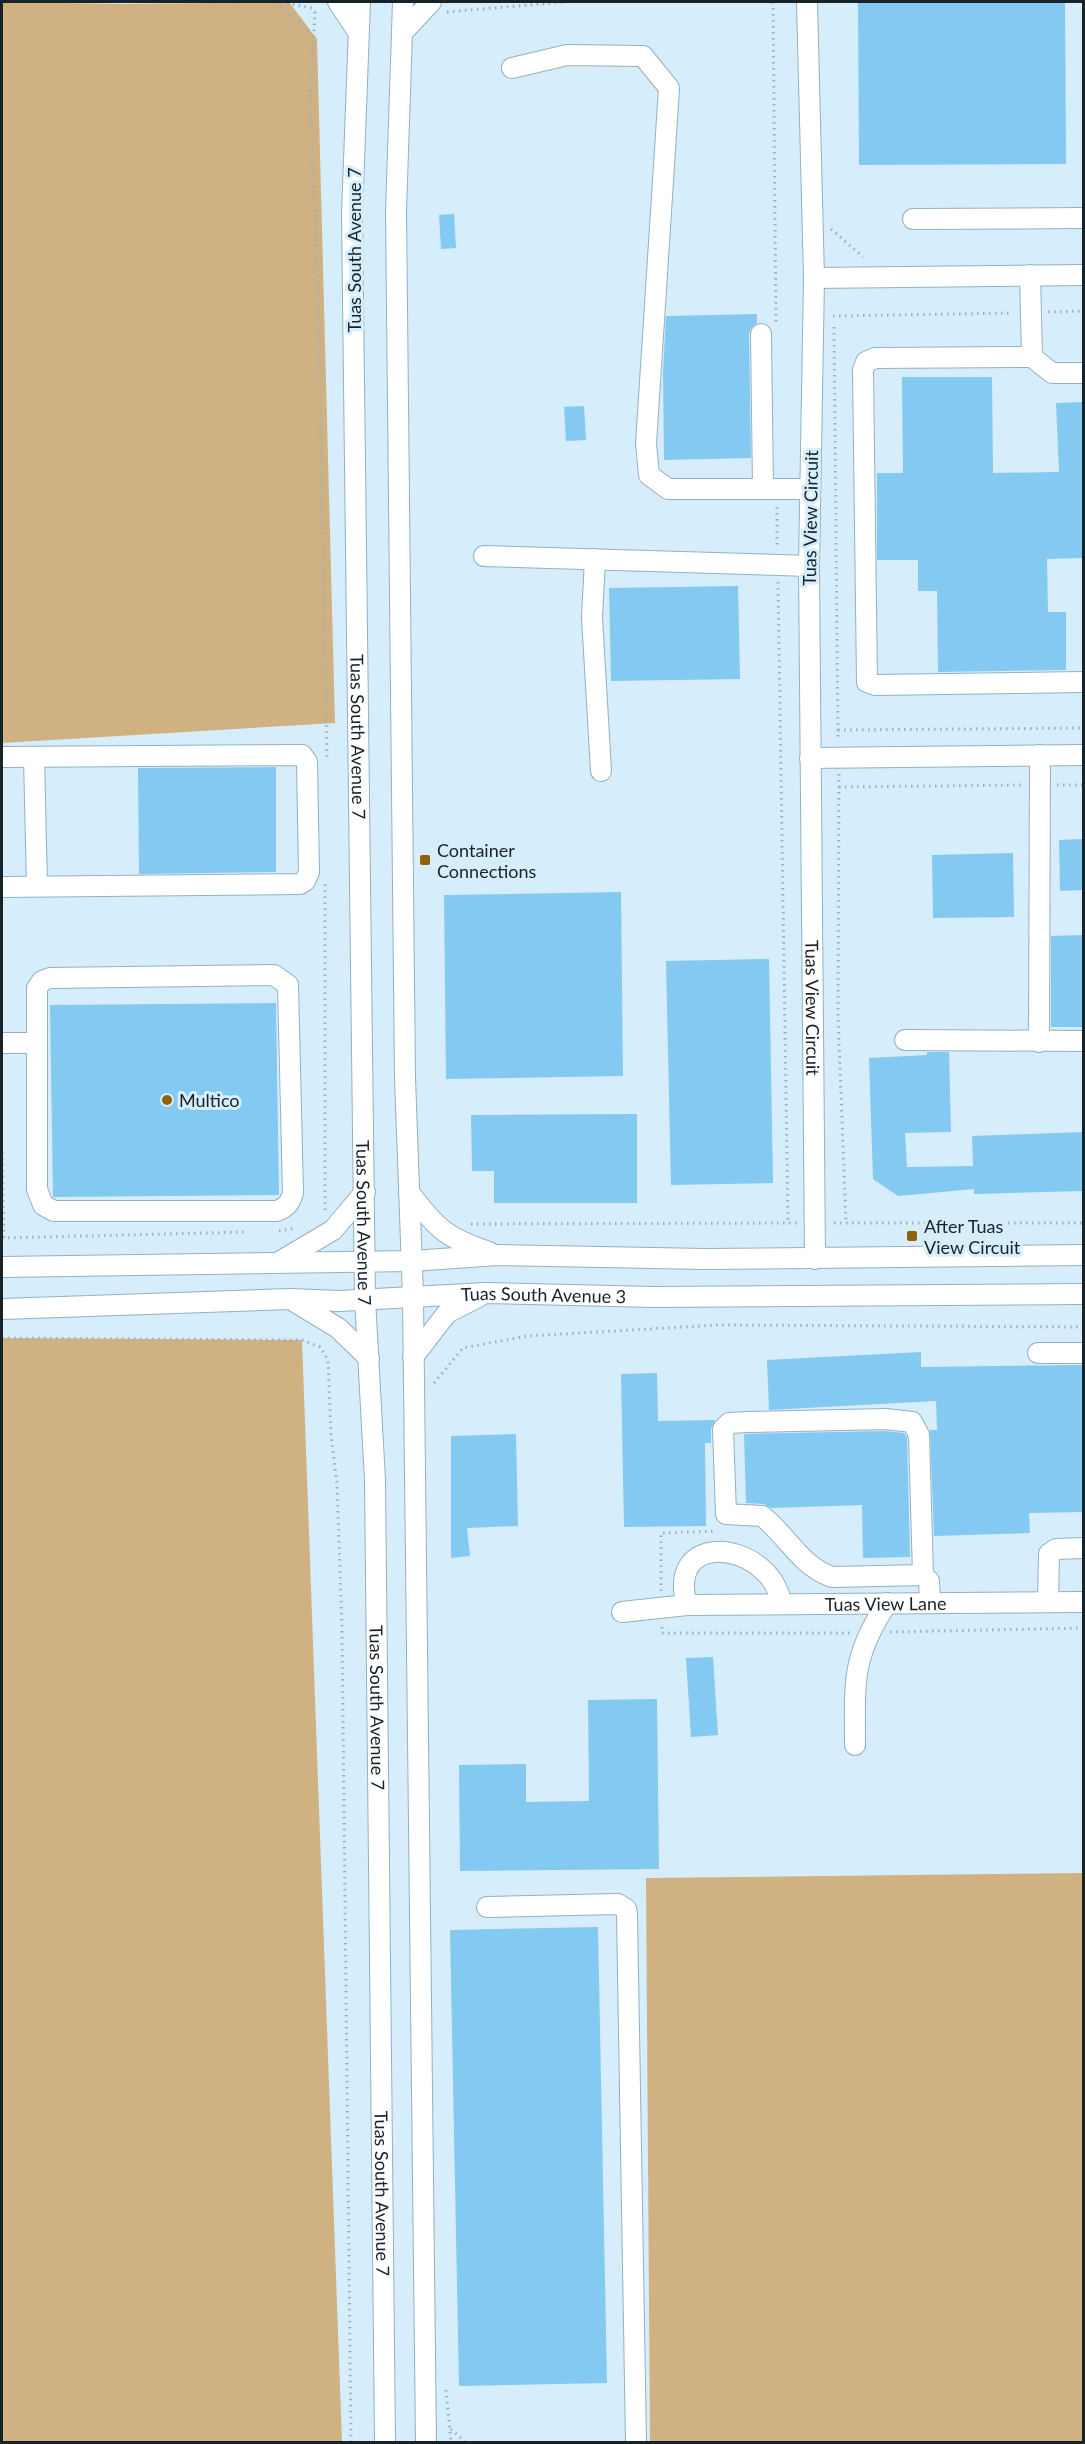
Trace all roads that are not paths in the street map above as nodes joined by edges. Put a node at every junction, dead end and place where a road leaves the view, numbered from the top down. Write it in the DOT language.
graph roads {
  1 [pos="338,2"];
  2 [pos="360,2"];
  3 [pos="403,2"];
  4 [pos="807,2"];
  5 [pos="436,8"];
  6 [pos="358,32"];
  7 [pos="402,33"];
  8 [pos="512,68"];
  9 [pos="1083,218"];
  10 [pos="913,219"];
  11 [pos="1030,275"];
  12 [pos="1083,275"];
  13 [pos="814,278"];
  14 [pos="768,335"];
  15 [pos="1032,357"];
  16 [pos="1083,373"];
  17 [pos="770,489"];
  18 [pos="810,489"];
  19 [pos="484,556"];
  20 [pos="594,559"];
  21 [pos="808,566"];
  22 [pos="1083,682"];
  23 [pos="1040,755"];
  24 [pos="1083,755"];
  25 [pos="2,757"];
  26 [pos="34,757"];
  27 [pos="810,758"];
  28 [pos="602,771"];
  29 [pos="37,886"];
  30 [pos="2,887"];
  31 [pos="905,1040"];
  32 [pos="1083,1041"];
  33 [pos="1039,1042"];
  34 [pos="2,1043"];
  35 [pos="37,1043"];
  36 [pos="365,1192"];
  37 [pos="409,1192"];
  38 [pos="498,1255"];
  39 [pos="1083,1255"];
  40 [pos="815,1259"];
  41 [pos="365,1261"];
  42 [pos="412,1261"];
  43 [pos="277,1263"];
  44 [pos="2,1267"];
  45 [pos="485,1293"];
  46 [pos="1083,1294"];
  47 [pos="413,1296"];
  48 [pos="290,1299"];
  49 [pos="365,1299"];
  50 [pos="2,1310"];
  51 [pos="1038,1353"];
  52 [pos="1083,1353"];
  53 [pos="413,1357"];
  54 [pos="369,1358"];
  55 [pos="1083,1548"];
  56 [pos="923,1575"];
  57 [pos="1048,1602"];
  58 [pos="1083,1602"];
  59 [pos="782,1603"];
  60 [pos="887,1603"];
  61 [pos="930,1603"];
  62 [pos="687,1605"];
  63 [pos="622,1612"];
  64 [pos="855,1745"];
  65 [pos="487,1907"];
  66 [pos="385,2442"];
  67 [pos="426,2442"];
  68 [pos="636,2442"];
  1 -- 6 [label="street"];
  2 -- 6 [label="street, Tuas South Avenue 7"];
  3 -- 7 [label="street"];
  4 -- 13 [label="street, Tuas View Circuit"];
  5 -- 7 [label="street"];
  6 -- 36 [label="street, Tuas South Avenue 7"];
  7 -- 37 [label="street"];
  8 -- 17 [label="street"];
  9 -- 10 [label="street"];
  11 -- 12 [label="street"];
  11 -- 13 [label="street"];
  11 -- 15 [label="street"];
  13 -- 18 [label="street, Tuas View Circuit"];
  14 -- 17 [label="street"];
  15 -- 16 [label="street"];
  15 -- 22 [label="street"];
  17 -- 18 [label="street"];
  18 -- 21 [label="street, Tuas View Circuit"];
  19 -- 20 [label="street"];
  20 -- 21 [label="street"];
  20 -- 28 [label="street"];
  21 -- 27 [label="street, Tuas View Circuit"];
  23 -- 24 [label="street"];
  23 -- 27 [label="street"];
  23 -- 33 [label="street"];
  25 -- 26 [label="street"];
  26 -- 29 [label="street"];
  26 -- 29 [label="street"];
  27 -- 40 [label="street, Tuas View Circuit"];
  29 -- 30 [label="street"];
  31 -- 33 [label="street"];
  32 -- 33 [label="street"];
  34 -- 35 [label="street"];
  35 -- 35 [label="street"];
  36 -- 41 [label="street, Tuas South Avenue 7"];
  36 -- 43 [label="street"];
  37 -- 38 [label="street"];
  37 -- 42 [label="street"];
  38 -- 40 [label="street, Tuas South Avenue 3"];
  38 -- 42 [label="street, Tuas South Avenue 3"];
  39 -- 40 [label="street, Tuas South Avenue 3"];
  41 -- 42 [label="street, Tuas South Avenue 3"];
  41 -- 43 [label="street, Tuas South Avenue 3"];
  41 -- 49 [label="street, Tuas South Avenue 7"];
  42 -- 47 [label="street"];
  43 -- 44 [label="street, Tuas South Avenue 3"];
  45 -- 46 [label="street, Tuas South Avenue 3"];
  45 -- 47 [label="street, Tuas South Avenue 3"];
  45 -- 53 [label="street"];
  47 -- 49 [label="street, Tuas South Avenue 3"];
  47 -- 53 [label="street"];
  48 -- 49 [label="street, Tuas South Avenue 3"];
  48 -- 50 [label="street, Tuas South Avenue 3"];
  48 -- 54 [label="street"];
  49 -- 54 [label="street, Tuas South Avenue 7"];
  51 -- 52 [label="street"];
  53 -- 67 [label="street"];
  54 -- 66 [label="street, Tuas South Avenue 7"];
  55 -- 57 [label="street"];
  56 -- 56 [label="street"];
  56 -- 61 [label="street"];
  57 -- 58 [label="street, Tuas View Lane"];
  57 -- 61 [label="street, Tuas View Lane"];
  59 -- 60 [label="street, Tuas View Lane"];
  59 -- 62 [label="street, Tuas View Lane"];
  59 -- 62 [label="street"];
  60 -- 61 [label="street, Tuas View Lane"];
  60 -- 64 [label="street"];
  62 -- 63 [label="street, Tuas View Lane"];
  65 -- 68 [label="street"];
}
